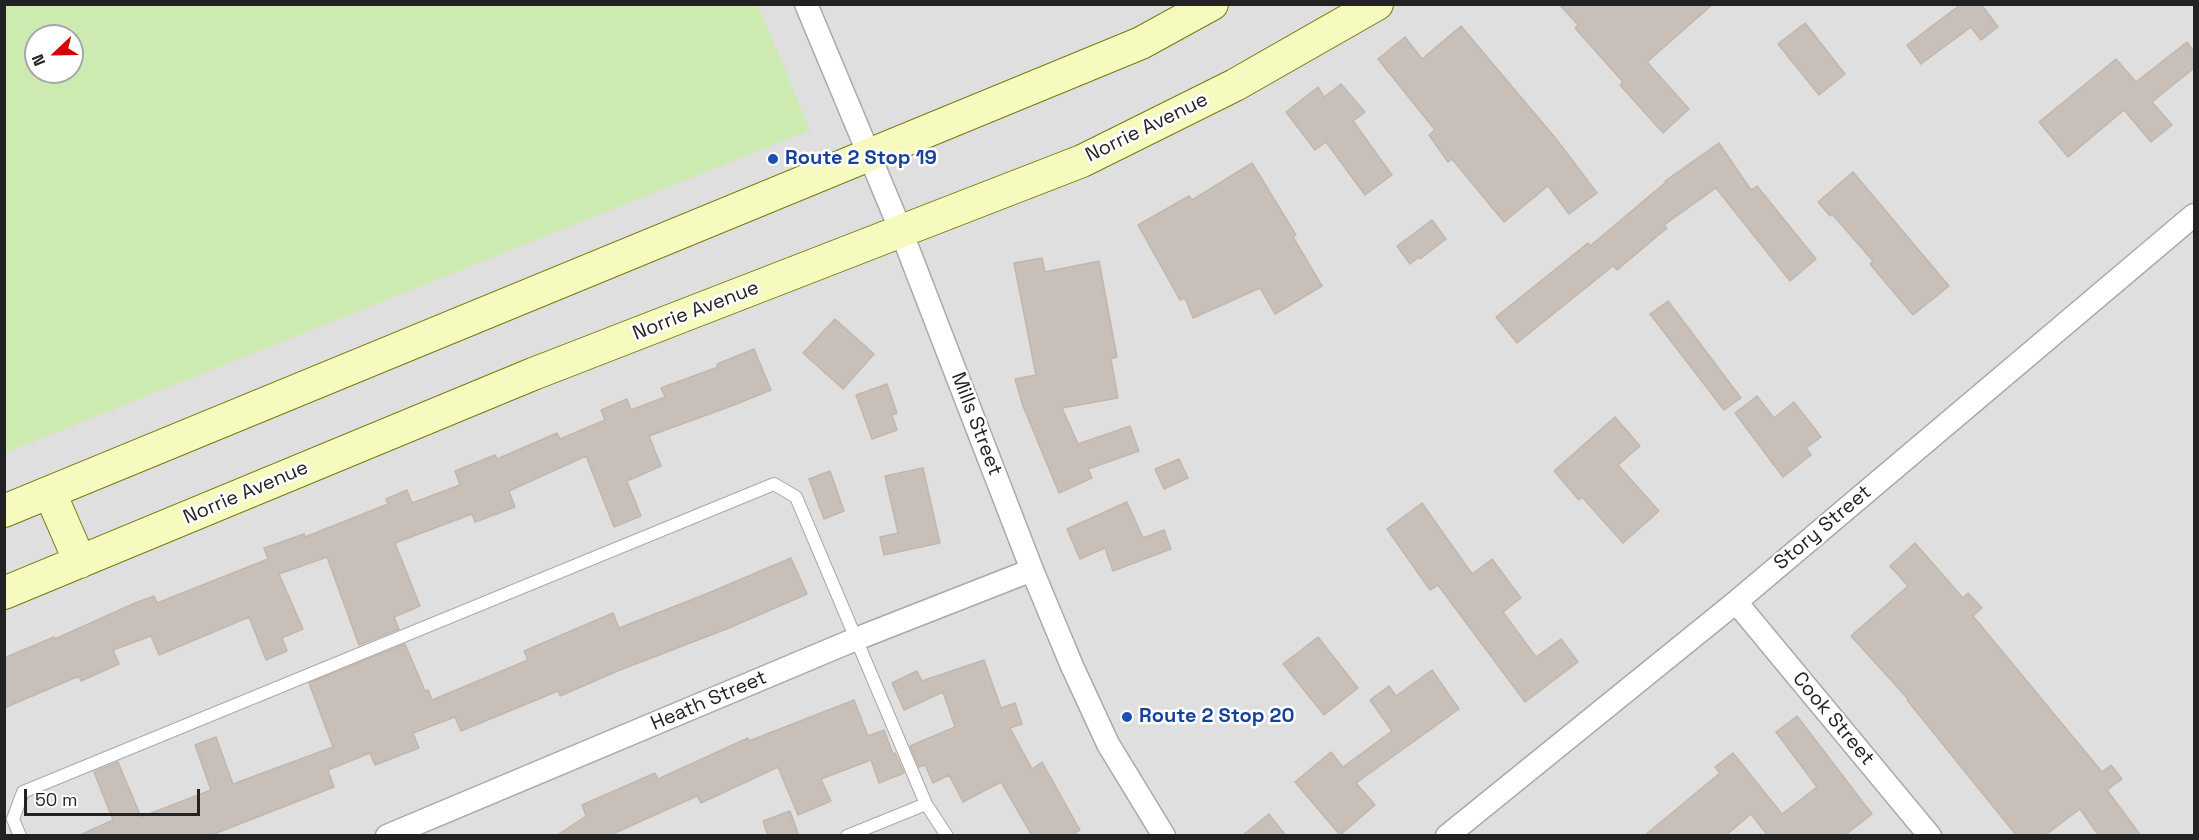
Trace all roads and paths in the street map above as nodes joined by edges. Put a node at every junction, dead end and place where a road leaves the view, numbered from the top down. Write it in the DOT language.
graph roads {
  1 [pos="806,4"];
  2 [pos="1212,4"];
  3 [pos="1377,4"];
  4 [pos="869,154"];
  5 [pos="2194,215"];
  6 [pos="901,231"];
  7 [pos="50,493"];
  8 [pos="4,511"];
  9 [pos="80,562"];
  10 [pos="1032,570"];
  11 [pos="4,593"];
  12 [pos="1736,602"];
  13 [pos="856,639"];
  14 [pos="926,804"];
  15 [pos="412,831"];
  16 [pos="1161,835"];
  17 [pos="20,836"];
  18 [pos="387,836"];
  19 [pos="847,836"];
  20 [pos="947,836"];
  21 [pos="1447,836"];
  22 [pos="1930,836"];
  1 -- 4 [label="street, Mills Street"];
  2 -- 4 [label="main road"];
  3 -- 6 [label="main road, Norrie Avenue"];
  4 -- 6 [label="street, Mills Street"];
  4 -- 7 [label="main road"];
  5 -- 12 [label="street, Story Street"];
  6 -- 9 [label="main road, Norrie Avenue"];
  6 -- 10 [label="street, Mills Street"];
  7 -- 8 [label="main road"];
  7 -- 9 [label="main road"];
  9 -- 11 [label="main road, Norrie Avenue"];
  10 -- 13 [label="street, Heath Street"];
  10 -- 16 [label="street, Mills Street"];
  12 -- 21 [label="street, Story Street"];
  12 -- 22 [label="street, Cook Street"];
  13 -- 14 [label="lane"];
  13 -- 15 [label="street, Heath Street"];
  13 -- 17 [label="lane"];
  14 -- 19 [label="lane"];
  14 -- 20 [label="lane"];
  15 -- 18 [label="street, Heath Street"];
}
